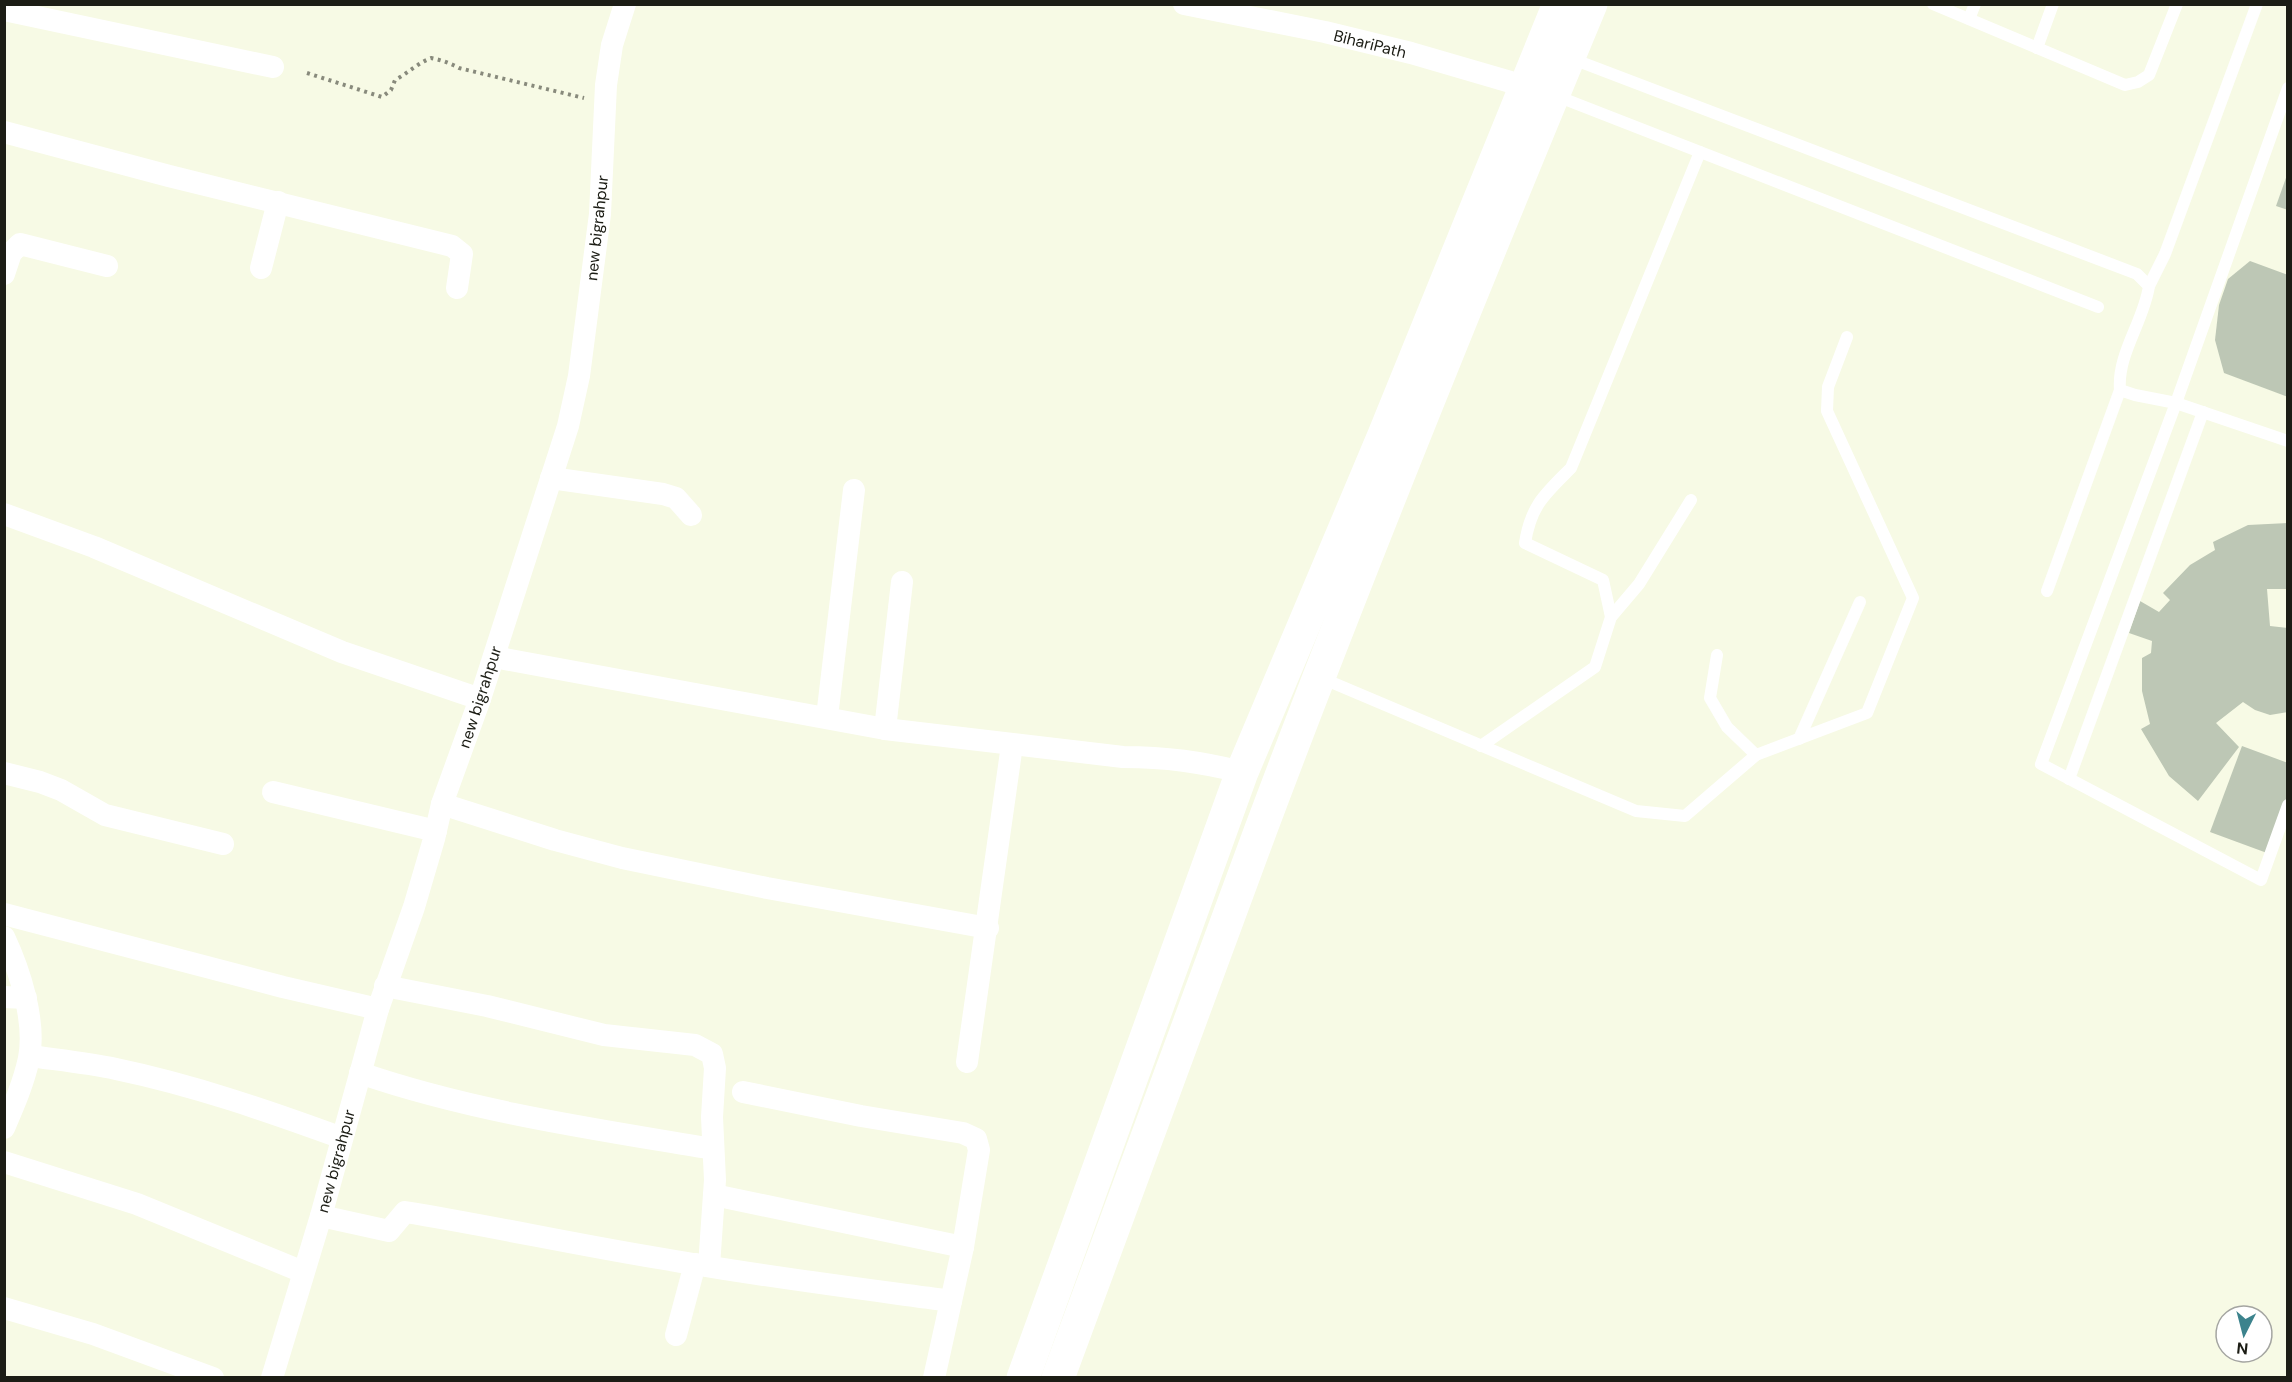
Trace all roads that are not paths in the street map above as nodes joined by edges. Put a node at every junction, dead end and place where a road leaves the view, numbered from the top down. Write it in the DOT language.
graph roads {
  1 [pos="625,4"];
  2 [pos="1184,4"];
  3 [pos="1559,4"];
  4 [pos="1591,4"];
  5 [pos="1934,4"];
  6 [pos="1975,4"];
  7 [pos="2053,4"];
  8 [pos="2177,4"];
  9 [pos="2257,4"];
  10 [pos="4,10"];
  11 [pos="1248,11"];
  12 [pos="1969,19"];
  13 [pos="2037,48"];
  14 [pos="1569,57"];
  15 [pos="273,66"];
  16 [pos="2288,88"];
  17 [pos="1539,91"];
  18 [pos="4,132"];
  19 [pos="1700,152"];
  20 [pos="278,202"];
  21 [pos="107,266"];
  22 [pos="261,268"];
  23 [pos="4,274"];
  24 [pos="2149,286"];
  25 [pos="457,288"];
  26 [pos="2098,307"];
  27 [pos="1847,337"];
  28 [pos="2120,390"];
  29 [pos="2175,403"];
  30 [pos="2203,412"];
  31 [pos="2288,441"];
  32 [pos="551,478"];
  33 [pos="854,490"];
  34 [pos="1691,500"];
  35 [pos="4,514"];
  36 [pos="691,515"];
  37 [pos="902,582"];
  38 [pos="2047,591"];
  39 [pos="1860,602"];
  40 [pos="1611,617"];
  41 [pos="1717,655"];
  42 [pos="494,657"];
  43 [pos="1304,671"];
  44 [pos="480,699"];
  45 [pos="827,717"];
  46 [pos="885,729"];
  47 [pos="1798,739"];
  48 [pos="1012,745"];
  49 [pos="1481,746"];
  50 [pos="1756,755"];
  51 [pos="1242,772"];
  52 [pos="4,773"];
  53 [pos="2068,779"];
  54 [pos="273,792"];
  55 [pos="442,804"];
  56 [pos="2288,805"];
  57 [pos="436,831"];
  58 [pos="223,844"];
  59 [pos="1210,861"];
  60 [pos="1244,874"];
  61 [pos="4,914"];
  62 [pos="988,928"];
  63 [pos="4,938"];
  64 [pos="385,986"];
  65 [pos="15,998"];
  66 [pos="378,1009"];
  67 [pos="30,1056"];
  68 [pos="967,1062"];
  69 [pos="360,1073"];
  70 [pos="743,1092"];
  71 [pos="6,1122"];
  72 [pos="342,1138"];
  73 [pos="713,1149"];
  74 [pos="4,1162"];
  75 [pos="714,1195"];
  76 [pos="1083,1209"];
  77 [pos="321,1216"];
  78 [pos="1116,1220"];
  79 [pos="963,1247"];
  80 [pos="702,1265"];
  81 [pos="303,1272"];
  82 [pos="951,1301"];
  83 [pos="4,1308"];
  84 [pos="676,1335"];
  85 [pos="213,1377"];
  86 [pos="272,1377"];
  87 [pos="934,1377"];
  88 [pos="1023,1377"];
  89 [pos="1058,1377"];
  1 -- 32 [label="street, new bigrahpur"];
  2 -- 11 [label="street, BihariPath"];
  3 -- 17 [label="main road"];
  4 -- 14 [label="main road"];
  5 -- 12 [label="lane"];
  6 -- 12 [label="lane"];
  7 -- 13 [label="lane"];
  8 -- 13 [label="lane"];
  9 -- 24 [label="lane"];
  10 -- 15 [label="street"];
  11 -- 17 [label="street, BihariPath"];
  12 -- 13 [label="lane"];
  14 -- 17 [label="main road"];
  14 -- 24 [label="lane"];
  16 -- 29 [label="lane"];
  17 -- 19 [label="lane"];
  17 -- 43 [label="main road"];
  18 -- 20 [label="street"];
  19 -- 26 [label="lane"];
  19 -- 40 [label="lane"];
  20 -- 22 [label="street"];
  20 -- 25 [label="street"];
  21 -- 23 [label="street"];
  24 -- 28 [label="lane"];
  27 -- 47 [label="lane"];
  28 -- 29 [label="lane"];
  28 -- 38 [label="lane"];
  29 -- 30 [label="lane"];
  29 -- 53 [label="lane"];
  30 -- 31 [label="lane"];
  30 -- 53 [label="lane"];
  32 -- 36 [label="street"];
  32 -- 42 [label="street, new bigrahpur"];
  33 -- 45 [label="street"];
  34 -- 40 [label="lane"];
  35 -- 44 [label="street"];
  37 -- 46 [label="street"];
  39 -- 47 [label="lane"];
  40 -- 49 [label="lane"];
  41 -- 50 [label="lane"];
  42 -- 44 [label="street, new bigrahpur"];
  42 -- 45 [label="street"];
  43 -- 49 [label="lane"];
  43 -- 51 [label="main road"];
  43 -- 60 [label="main road"];
  44 -- 55 [label="street, new bigrahpur"];
  45 -- 46 [label="street"];
  46 -- 48 [label="street"];
  47 -- 50 [label="lane"];
  48 -- 51 [label="street"];
  48 -- 62 [label="street"];
  49 -- 50 [label="lane"];
  51 -- 59 [label="main road"];
  52 -- 58 [label="street"];
  53 -- 56 [label="lane"];
  54 -- 57 [label="street"];
  55 -- 57 [label="street, new bigrahpur"];
  55 -- 62 [label="street"];
  57 -- 64 [label="street, new bigrahpur"];
  59 -- 60 [label="main road"];
  59 -- 76 [label="main road"];
  60 -- 78 [label="main road"];
  61 -- 66 [label="street"];
  62 -- 68 [label="street"];
  63 -- 65 [label="street"];
  64 -- 66 [label="street, new bigrahpur"];
  64 -- 73 [label="street"];
  65 -- 67 [label="street"];
  66 -- 69 [label="street, new bigrahpur"];
  67 -- 71 [label="street"];
  67 -- 72 [label="street"];
  69 -- 72 [label="street, new bigrahpur"];
  69 -- 73 [label="street"];
  70 -- 79 [label="street"];
  72 -- 77 [label="street, new bigrahpur"];
  73 -- 75 [label="street"];
  74 -- 81 [label="street"];
  75 -- 79 [label="street"];
  75 -- 80 [label="street"];
  76 -- 78 [label="main road"];
  76 -- 88 [label="main road"];
  77 -- 80 [label="street"];
  77 -- 81 [label="street, new bigrahpur"];
  78 -- 89 [label="main road"];
  79 -- 82 [label="street"];
  80 -- 82 [label="street"];
  80 -- 84 [label="street"];
  81 -- 86 [label="street, new bigrahpur"];
  82 -- 87 [label="street"];
  83 -- 85 [label="street"];
}
